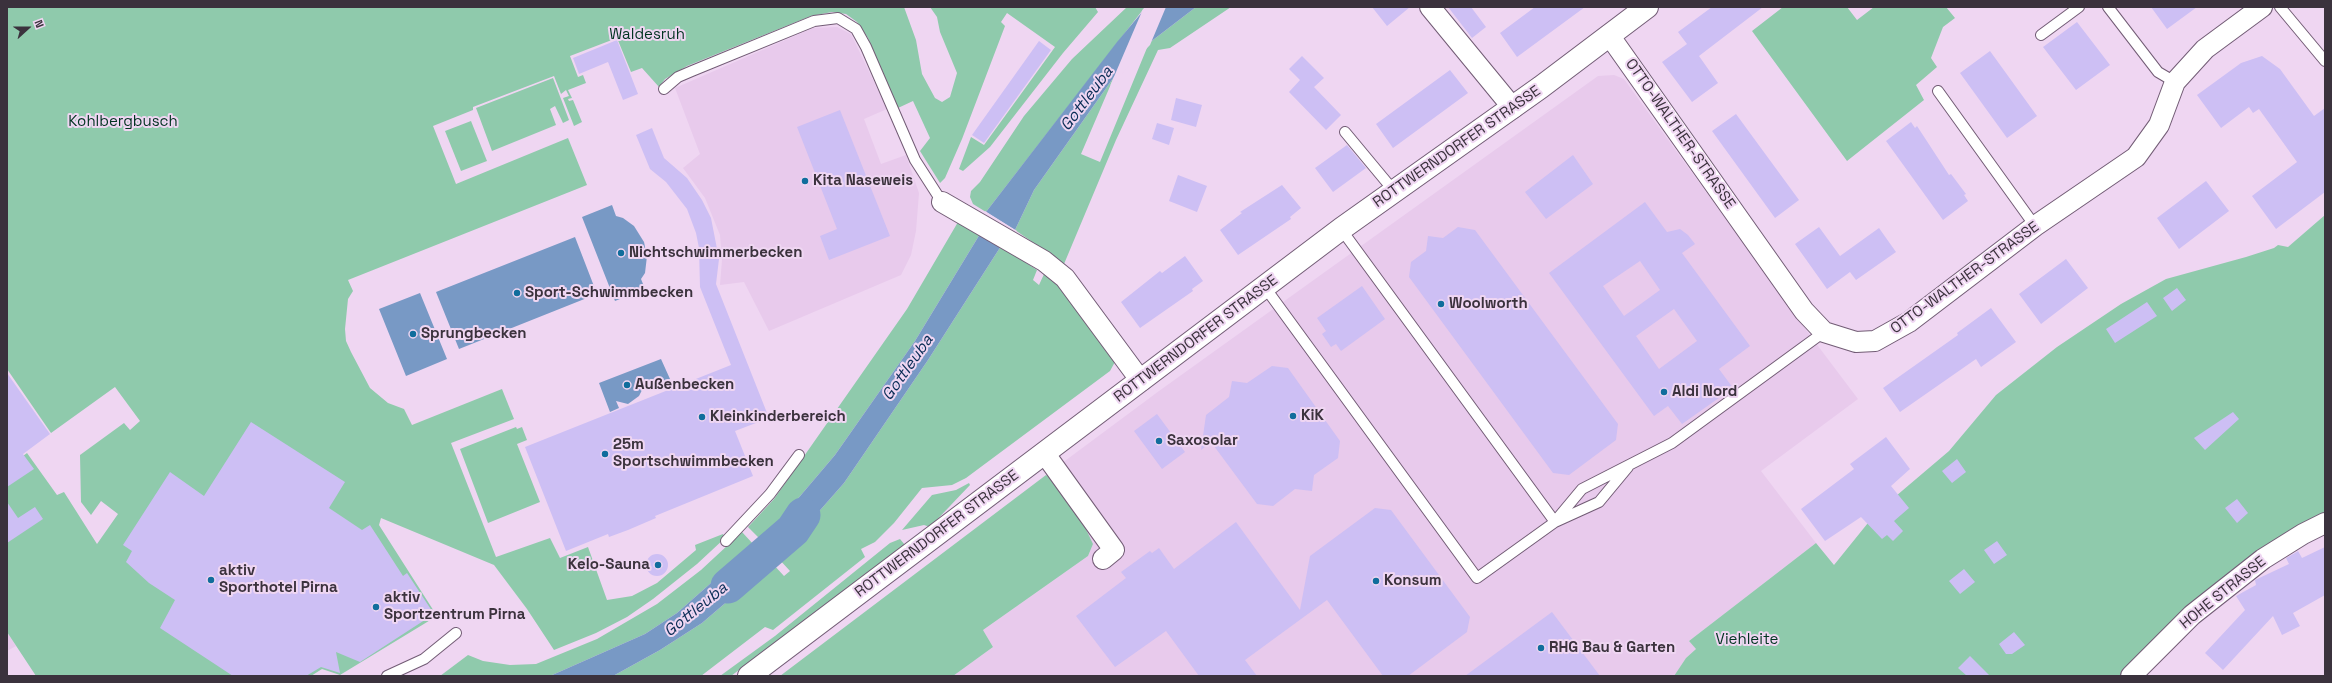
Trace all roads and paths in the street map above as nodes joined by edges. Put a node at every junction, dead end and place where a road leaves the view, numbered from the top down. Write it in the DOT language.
graph roads {
  1 [pos="1430,7"];
  2 [pos="1647,7"];
  3 [pos="2079,7"];
  4 [pos="2108,7"];
  5 [pos="2262,7"];
  6 [pos="2280,7"];
  7 [pos="1609,35"];
  8 [pos="2041,35"];
  9 [pos="2325,61"];
  10 [pos="2175,82"];
  11 [pos="664,89"];
  12 [pos="1938,92"];
  13 [pos="1513,108"];
  14 [pos="1345,132"];
  15 [pos="1394,191"];
  16 [pos="942,202"];
  17 [pos="2035,226"];
  18 [pos="1341,229"];
  19 [pos="1264,286"];
  20 [pos="1824,332"];
  21 [pos="1141,381"];
  22 [pos="1045,454"];
  23 [pos="799,455"];
  24 [pos="1628,467"];
  25 [pos="1555,522"];
  26 [pos="2325,523"];
  27 [pos="726,541"];
  28 [pos="1103,560"];
  29 [pos="456,632"];
  30 [pos="387,676"];
  31 [pos="749,676"];
  32 [pos="2131,676"];
  1 -- 13 [label="street"];
  2 -- 7 [label="main road, ROTTWERNDORFER STRASSE"];
  3 -- 8 [label="lane"];
  4 -- 10 [label="lane"];
  5 -- 10 [label="street, OTTO-WALTHER-STRASSE"];
  6 -- 9 [label="lane"];
  7 -- 13 [label="main road, ROTTWERNDORFER STRASSE"];
  7 -- 20 [label="street, OTTO-WALTHER-STRASSE"];
  10 -- 17 [label="street, OTTO-WALTHER-STRASSE"];
  11 -- 16 [label="lane"];
  12 -- 17 [label="lane"];
  13 -- 15 [label="main road, ROTTWERNDORFER STRASSE"];
  14 -- 15 [label="lane"];
  15 -- 18 [label="main road, ROTTWERNDORFER STRASSE"];
  16 -- 21 [label="street"];
  17 -- 20 [label="street, OTTO-WALTHER-STRASSE"];
  18 -- 19 [label="main road, ROTTWERNDORFER STRASSE"];
  18 -- 25 [label="lane"];
  19 -- 21 [label="main road, ROTTWERNDORFER STRASSE"];
  19 -- 25 [label="lane"];
  20 -- 24 [label="lane"];
  21 -- 22 [label="main road, ROTTWERNDORFER STRASSE"];
  22 -- 28 [label="street"];
  22 -- 31 [label="main road, ROTTWERNDORFER STRASSE"];
  23 -- 27 [label="lane"];
  24 -- 25 [label="lane"];
  24 -- 25 [label="lane"];
  26 -- 32 [label="street, HOHE STRASSE"];
  29 -- 30 [label="lane"];
}
